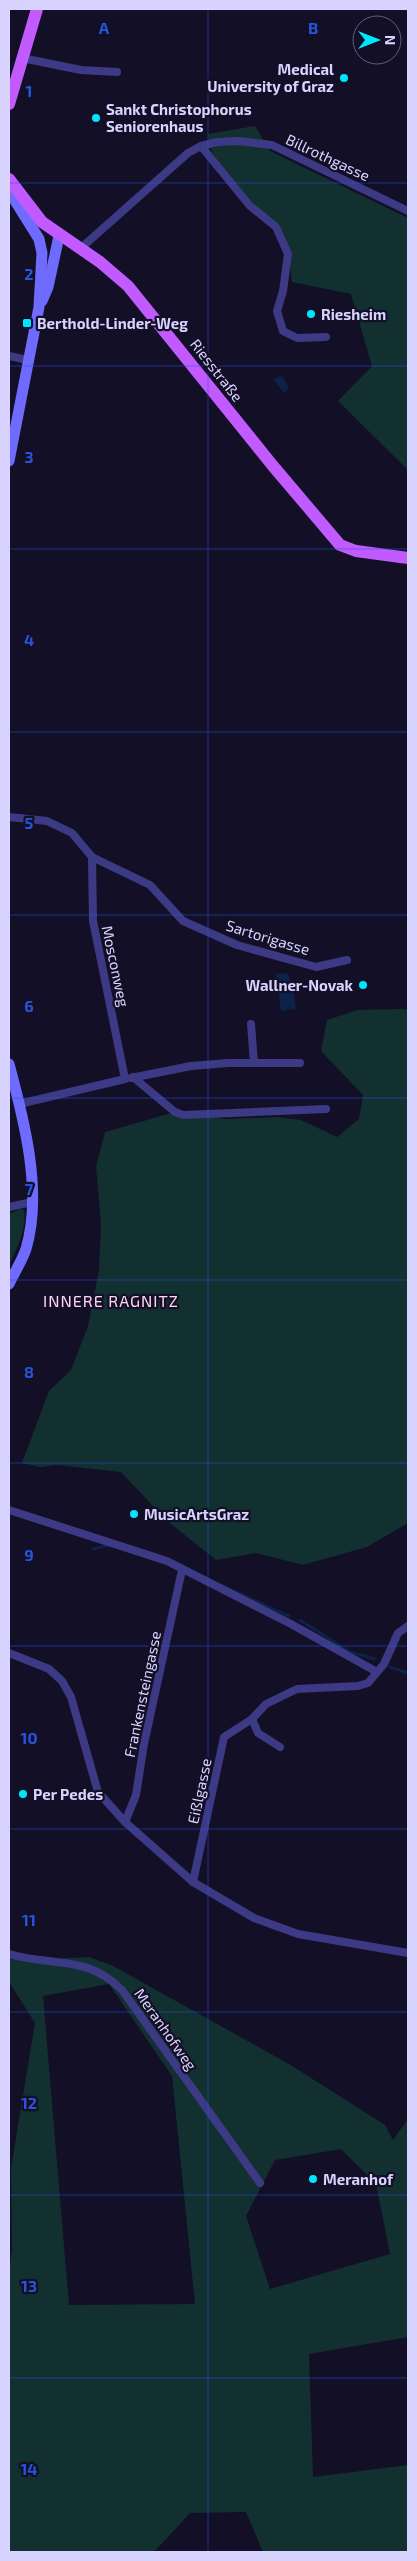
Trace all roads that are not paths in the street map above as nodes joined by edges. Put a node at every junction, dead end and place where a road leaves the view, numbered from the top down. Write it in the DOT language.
graph roads {
  1 [pos="37,9"];
  2 [pos="22,58"];
  3 [pos="117,72"];
  4 [pos="9,104"];
  5 [pos="201,146"];
  6 [pos="11,182"];
  7 [pos="408,211"];
  8 [pos="57,234"];
  9 [pos="80,248"];
  10 [pos="42,249"];
  11 [pos="39,307"];
  12 [pos="326,337"];
  13 [pos="9,356"];
  14 [pos="28,360"];
  15 [pos="9,461"];
  16 [pos="408,558"];
  17 [pos="9,817"];
  18 [pos="92,856"];
  19 [pos="347,960"];
  20 [pos="252,1024"];
  21 [pos="254,1063"];
  22 [pos="9,1064"];
  23 [pos="300,1064"];
  24 [pos="129,1078"];
  25 [pos="19,1104"];
  26 [pos="326,1109"];
  27 [pos="32,1202"];
  28 [pos="9,1206"];
  29 [pos="9,1284"];
  30 [pos="9,1510"];
  31 [pos="182,1570"];
  32 [pos="408,1626"];
  33 [pos="9,1653"];
  34 [pos="377,1672"];
  35 [pos="252,1719"];
  36 [pos="280,1747"];
  37 [pos="125,1822"];
  38 [pos="193,1882"];
  39 [pos="408,1952"];
  40 [pos="9,1954"];
  41 [pos="260,2183"];
  1 -- 2 [label="main road"];
  2 -- 3 [label="street"];
  2 -- 4 [label="main road"];
  5 -- 7 [label="street, Billrothgasse"];
  5 -- 9 [label="street, Billrothgasse"];
  5 -- 12 [label="street"];
  6 -- 8 [label="main road, Riesstraße"];
  6 -- 10 [label="main road"];
  8 -- 9 [label="main road, Riesstraße"];
  8 -- 10 [label="main road"];
  8 -- 11 [label="main road"];
  9 -- 16 [label="main road, Riesstraße"];
  10 -- 11 [label="main road"];
  11 -- 14 [label="main road"];
  13 -- 14 [label="street"];
  14 -- 15 [label="main road"];
  17 -- 18 [label="street, Sartorigasse"];
  18 -- 19 [label="street, Sartorigasse"];
  18 -- 24 [label="street, Mosconweg"];
  20 -- 21 [label="street"];
  21 -- 23 [label="street"];
  21 -- 24 [label="street"];
  22 -- 25 [label="main road"];
  24 -- 25 [label="street"];
  24 -- 26 [label="street"];
  25 -- 27 [label="main road"];
  27 -- 28 [label="street"];
  27 -- 29 [label="main road"];
  30 -- 31 [label="street"];
  31 -- 34 [label="street"];
  31 -- 37 [label="street, Frankensteingasse"];
  32 -- 34 [label="street, Eißlgasse"];
  33 -- 37 [label="street"];
  34 -- 35 [label="street, Eißlgasse"];
  35 -- 36 [label="street"];
  35 -- 38 [label="street, Eißlgasse"];
  37 -- 38 [label="street"];
  38 -- 39 [label="street"];
  40 -- 41 [label="street, Meranhofweg"];
}
